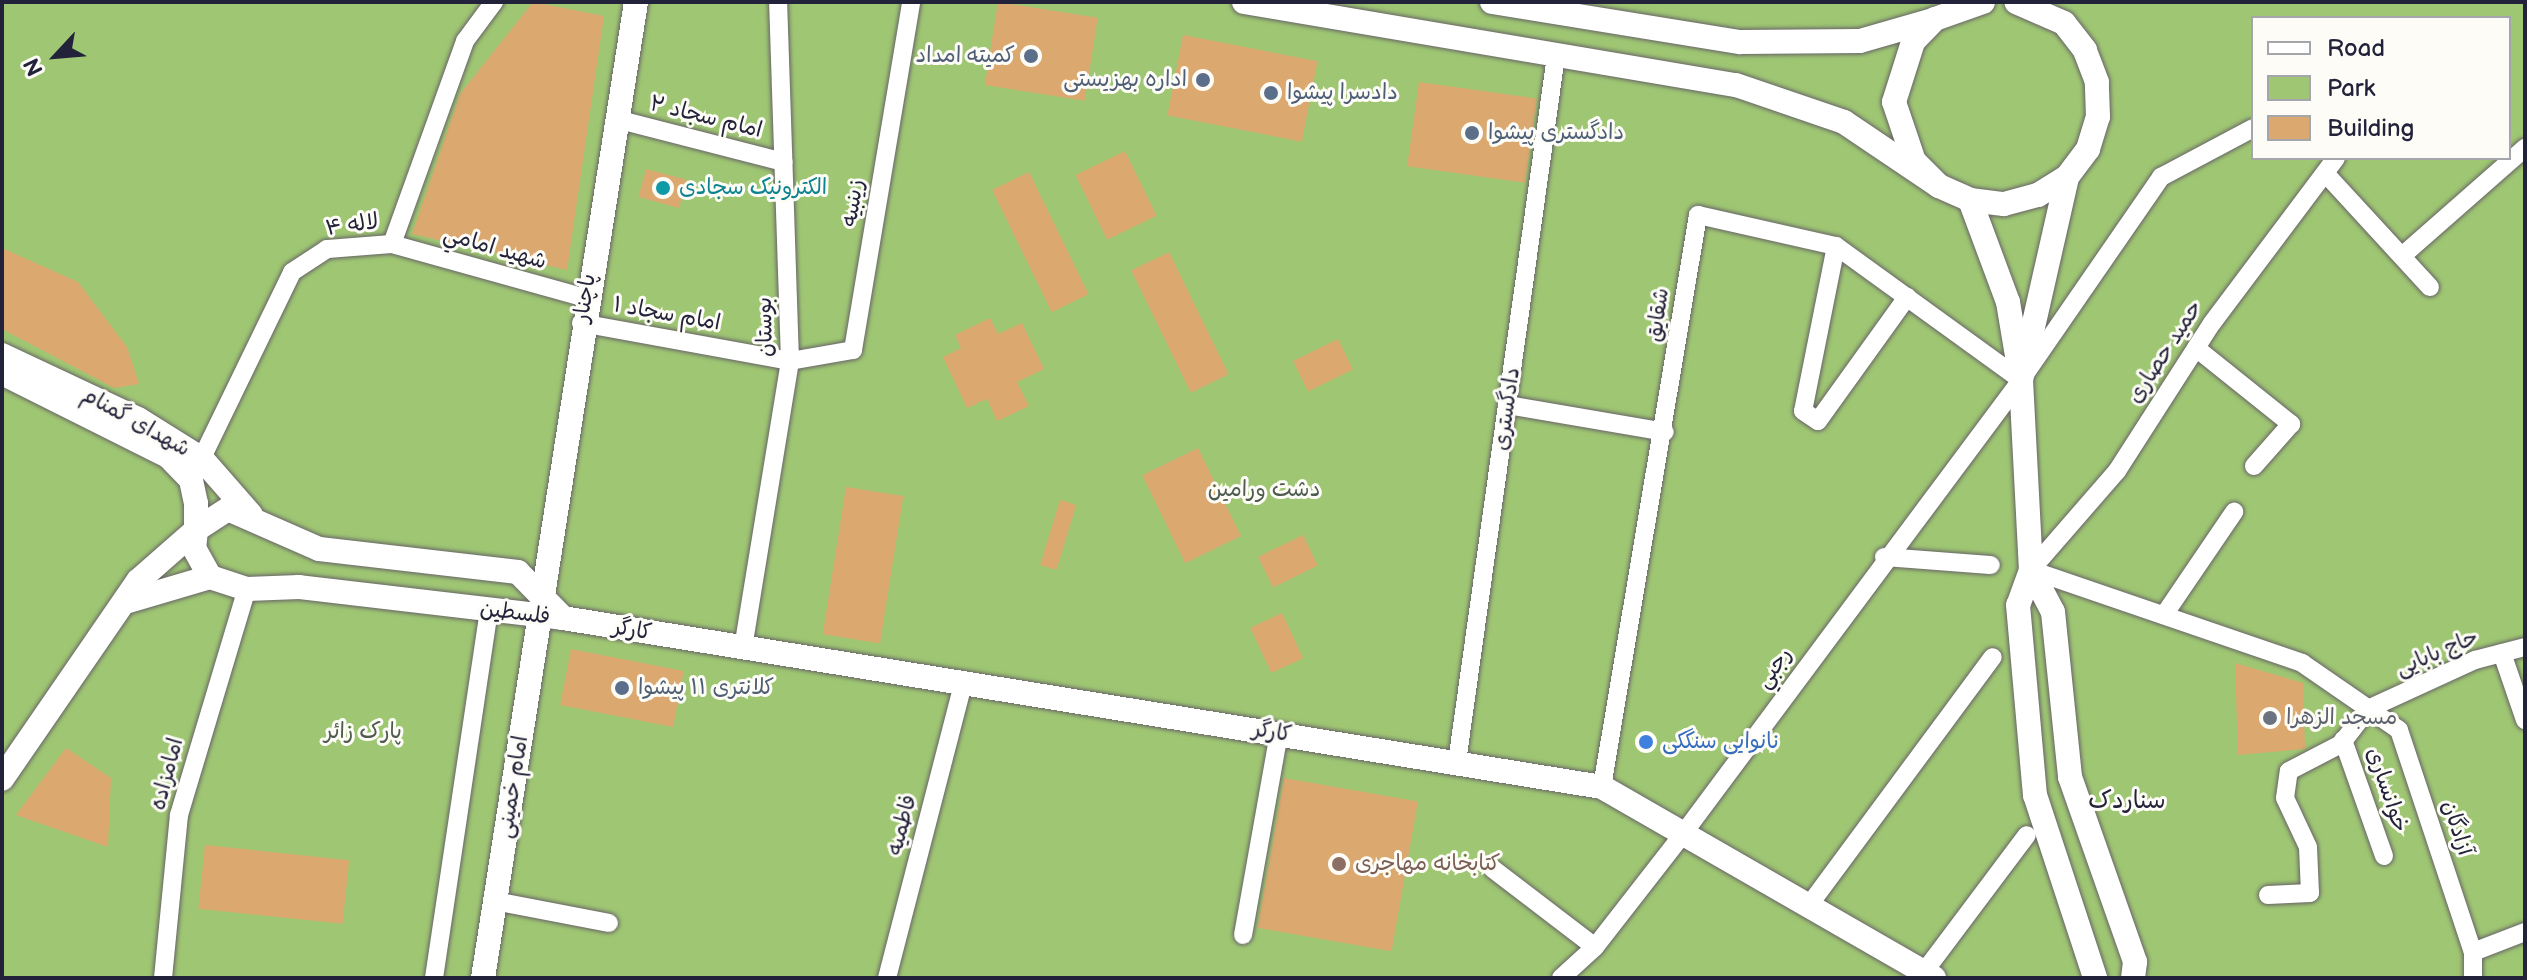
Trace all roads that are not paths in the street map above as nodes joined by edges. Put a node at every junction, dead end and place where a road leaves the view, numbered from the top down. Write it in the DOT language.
graph roads {
  1 [pos="494,2"];
  2 [pos="636,2"];
  3 [pos="778,2"];
  4 [pos="911,2"];
  5 [pos="1244,2"];
  6 [pos="1492,2"];
  7 [pos="1983,2"];
  8 [pos="2016,2"];
  9 [pos="1935,19"];
  10 [pos="1556,56"];
  11 [pos="616,119"];
  12 [pos="2251,129"];
  13 [pos="2525,148"];
  14 [pos="784,162"];
  15 [pos="2331,166"];
  16 [pos="2067,177"];
  17 [pos="1939,186"];
  18 [pos="1970,200"];
  19 [pos="392,244"];
  20 [pos="1836,246"];
  21 [pos="2402,256"];
  22 [pos="2430,287"];
  23 [pos="1907,297"];
  24 [pos="585,298"];
  25 [pos="581,323"];
  26 [pos="2196,348"];
  27 [pos="2,355"];
  28 [pos="790,361"];
  29 [pos="2,373"];
  30 [pos="2021,380"];
  31 [pos="1507,405"];
  32 [pos="1665,432"];
  33 [pos="2254,466"];
  34 [pos="197,469"];
  35 [pos="2234,512"];
  36 [pos="251,515"];
  37 [pos="196,530"];
  38 [pos="548,549"];
  39 [pos="1884,557"];
  40 [pos="441,564"];
  41 [pos="1991,565"];
  42 [pos="2031,570"];
  43 [pos="518,572"];
  44 [pos="210,577"];
  45 [pos="247,589"];
  46 [pos="125,602"];
  47 [pos="437,603"];
  48 [pos="489,610"];
  49 [pos="548,610"];
  50 [pos="2164,615"];
  51 [pos="2525,647"];
  52 [pos="743,648"];
  53 [pos="2502,653"];
  54 [pos="1993,657"];
  55 [pos="963,684"];
  56 [pos="2368,709"];
  57 [pos="2525,720"];
  58 [pos="1279,733"];
  59 [pos="2343,740"];
  60 [pos="1457,762"];
  61 [pos="2,779"];
  62 [pos="1602,787"];
  63 [pos="1686,830"];
  64 [pos="2027,835"];
  65 [pos="2384,856"];
  66 [pos="1493,869"];
  67 [pos="2268,895"];
  68 [pos="495,901"];
  69 [pos="1810,904"];
  70 [pos="609,923"];
  71 [pos="1243,935"];
  72 [pos="2521,939"];
  73 [pos="1595,947"];
  74 [pos="2473,952"];
  75 [pos="1929,975"];
  76 [pos="163,978"];
  77 [pos="434,978"];
  78 [pos="483,978"];
  79 [pos="887,978"];
  80 [pos="1561,978"];
  81 [pos="2095,978"];
  82 [pos="2133,978"];
  83 [pos="2473,978"];
  1 -- 19 [label="street, لاله ۴"];
  2 -- 11 [label="main road, پاچنار"];
  3 -- 14 [label="street, بوستان"];
  4 -- 28 [label="street, زينبيه"];
  5 -- 10 [label="main road"];
  6 -- 9 [label="main road"];
  7 -- 9 [label="main road"];
  8 -- 16 [label="main road"];
  9 -- 17 [label="main road"];
  10 -- 17 [label="main road"];
  10 -- 31 [label="street, دادگستری"];
  11 -- 14 [label="street, امام سجاد ۲"];
  11 -- 24 [label="main road, پاچنار"];
  12 -- 30 [label="street"];
  13 -- 21 [label="street"];
  14 -- 28 [label="street, بوستان"];
  15 -- 21 [label="street"];
  15 -- 26 [label="street, حمید حصاری"];
  16 -- 18 [label="main road"];
  16 -- 30 [label="main road"];
  17 -- 18 [label="main road"];
  18 -- 30 [label="main road"];
  19 -- 24 [label="street, شهيد امامي"];
  19 -- 34 [label="street, لاله ۴"];
  20 -- 23 [label="street, شقايق"];
  20 -- 23 [label="street"];
  20 -- 32 [label="street, شقايق"];
  21 -- 22 [label="street"];
  23 -- 30 [label="street, شقايق"];
  24 -- 25 [label="main road, پاچنار"];
  25 -- 28 [label="street, امام سجاد ۱"];
  25 -- 38 [label="main road, پاچنار"];
  26 -- 33 [label="street"];
  26 -- 42 [label="street, حمید حصاری"];
  27 -- 34 [label="main road, شهدای گمنام"];
  28 -- 52 [label="street, بوستان"];
  29 -- 34 [label="main road, شهدای گمنام"];
  30 -- 39 [label="street, رجبي"];
  30 -- 42 [label="main road"];
  31 -- 32 [label="street"];
  31 -- 60 [label="street, دادگستری"];
  32 -- 62 [label="street, شقايق"];
  34 -- 36 [label="main road, شهدای گمنام"];
  34 -- 37 [label="main road, شهدای گمنام"];
  35 -- 50 [label="street"];
  36 -- 37 [label="main road, فلسطین"];
  36 -- 40 [label="main road, فلسطین"];
  37 -- 44 [label="main road"];
  37 -- 46 [label="main road, فلسطین"];
  38 -- 43 [label="main road"];
  38 -- 49 [label="main road, پاچنار"];
  39 -- 41 [label="street"];
  39 -- 63 [label="street, رجبي"];
  40 -- 43 [label="main road, فلسطین"];
  40 -- 47 [label="main road"];
  42 -- 50 [label="street"];
  42 -- 81 [label="main road"];
  42 -- 82 [label="main road"];
  43 -- 49 [label="main road, فلسطین"];
  44 -- 45 [label="main road, فلسطین"];
  44 -- 46 [label="main road"];
  45 -- 47 [label="main road, فلسطین"];
  45 -- 76 [label="street, امامزاده"];
  46 -- 61 [label="main road, فلسطین"];
  47 -- 48 [label="main road, فلسطین"];
  48 -- 49 [label="main road, فلسطین"];
  48 -- 77 [label="street"];
  49 -- 52 [label="main road, کارگر"];
  49 -- 68 [label="main road, امام خمینی"];
  50 -- 56 [label="street"];
  51 -- 53 [label="street, حاج بابایی"];
  52 -- 55 [label="main road, کارگر"];
  53 -- 56 [label="street, حاج بابایی"];
  53 -- 57 [label="street"];
  54 -- 69 [label="street"];
  55 -- 58 [label="main road, کارگر"];
  55 -- 79 [label="street, فاطميه"];
  56 -- 59 [label="street"];
  56 -- 74 [label="street, آزادگان"];
  58 -- 60 [label="main road, کارگر"];
  58 -- 71 [label="street"];
  59 -- 65 [label="street, خوانساری"];
  59 -- 67 [label="street"];
  60 -- 62 [label="main road, کارگر"];
  62 -- 63 [label="main road, کارگر"];
  63 -- 69 [label="main road, کارگر"];
  63 -- 73 [label="street, رجبي"];
  64 -- 75 [label="street"];
  66 -- 73 [label="street"];
  68 -- 70 [label="street"];
  68 -- 78 [label="main road, امام خمینی"];
  69 -- 75 [label="main road, کارگر"];
  72 -- 74 [label="street"];
  73 -- 80 [label="street, رجبي"];
  74 -- 83 [label="street, آزادگان"];
}
